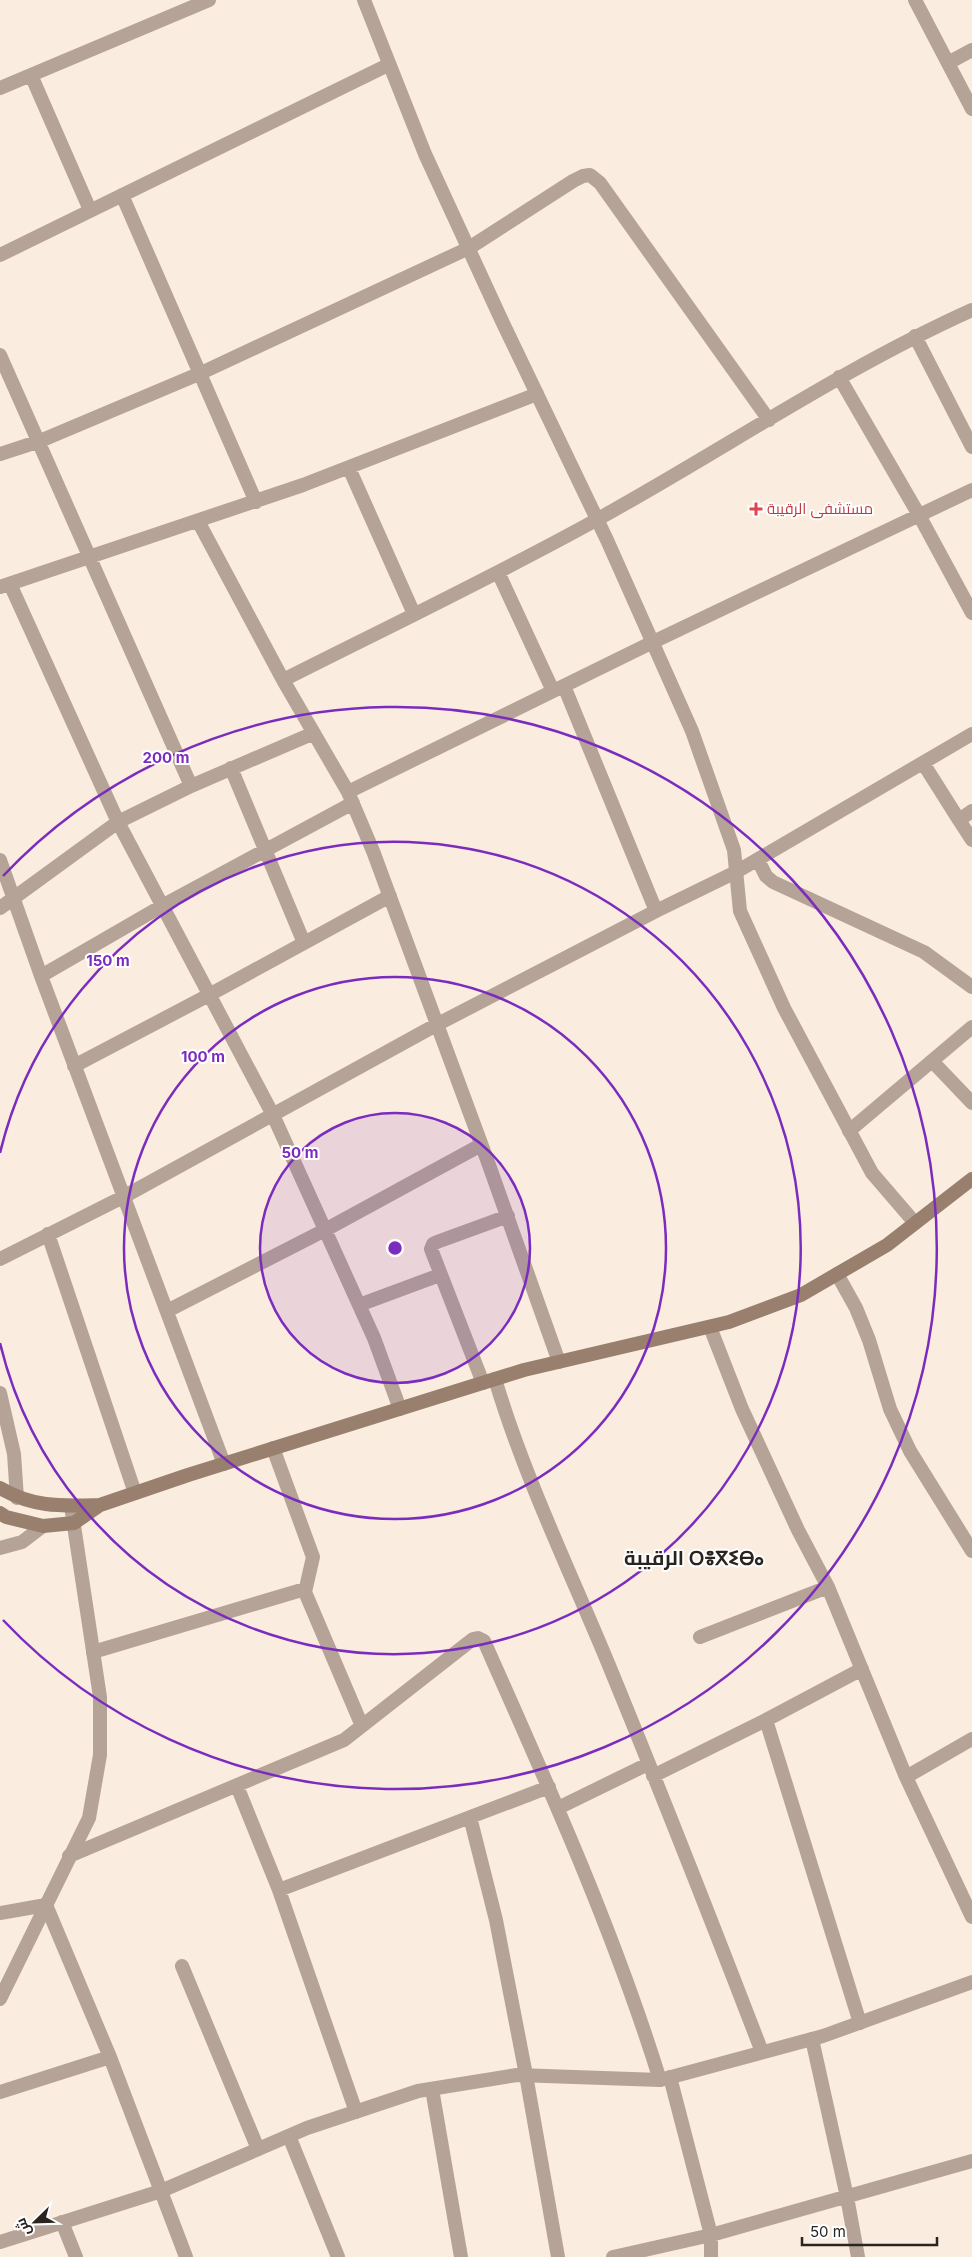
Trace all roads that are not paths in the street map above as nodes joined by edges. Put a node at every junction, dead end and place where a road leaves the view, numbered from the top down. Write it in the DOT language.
graph roads {
  1 [pos="209,0"];
  2 [pos="364,0"];
  3 [pos="915,0"];
  4 [pos="181,5"];
  5 [pos="972,50"];
  6 [pos="948,63"];
  7 [pos="388,65"];
  8 [pos="31,75"];
  9 [pos="0,88"];
  10 [pos="972,109"];
  11 [pos="122,194"];
  12 [pos="90,210"];
  13 [pos="468,248"];
  14 [pos="0,255"];
  15 [pos="972,310"];
  16 [pos="915,336"];
  17 [pos="0,355"];
  18 [pos="201,373"];
  19 [pos="839,377"];
  20 [pos="537,394"];
  21 [pos="769,420"];
  22 [pos="40,441"];
  23 [pos="972,446"];
  24 [pos="0,454"];
  25 [pos="349,468"];
  26 [pos="972,490"];
  27 [pos="256,502"];
  28 [pos="919,515"];
  29 [pos="597,520"];
  30 [pos="198,521"];
  31 [pos="88,558"];
  32 [pos="498,572"];
  33 [pos="5,586"];
  34 [pos="972,613"];
  35 [pos="414,614"];
  36 [pos="653,642"];
  37 [pos="284,680"];
  38 [pos="558,689"];
  39 [pos="314,733"];
  40 [pos="972,734"];
  41 [pos="922,763"];
  42 [pos="232,768"];
  43 [pos="191,786"];
  44 [pos="351,797"];
  45 [pos="972,812"];
  46 [pos="959,820"];
  47 [pos="118,822"];
  48 [pos="972,840"];
  49 [pos="265,850"];
  50 [pos="0,860"];
  51 [pos="758,860"];
  52 [pos="736,872"];
  53 [pos="390,896"];
  54 [pos="14,897"];
  55 [pos="162,906"];
  56 [pos="0,908"];
  57 [pos="656,911"];
  58 [pos="304,943"];
  59 [pos="41,976"];
  60 [pos="972,987"];
  61 [pos="210,995"];
  62 [pos="436,1025"];
  63 [pos="972,1026"];
  64 [pos="933,1062"];
  65 [pos="74,1066"];
  66 [pos="972,1103"];
  67 [pos="273,1115"];
  68 [pos="849,1131"];
  69 [pos="481,1145"];
  70 [pos="972,1178"];
  71 [pos="125,1196"];
  72 [pos="508,1216"];
  73 [pos="915,1222"];
  74 [pos="325,1230"];
  75 [pos="48,1234"];
  76 [pos="0,1259"];
  77 [pos="837,1274"];
  78 [pos="440,1276"];
  79 [pos="359,1304"];
  80 [pos="167,1311"];
  81 [pos="710,1327"];
  82 [pos="559,1362"];
  83 [pos="489,1381"];
  84 [pos="0,1393"];
  85 [pos="400,1409"];
  86 [pos="273,1448"];
  87 [pos="224,1464"];
  88 [pos="0,1488"];
  89 [pos="135,1493"];
  90 [pos="17,1498"];
  91 [pos="100,1505"];
  92 [pos="71,1506"];
  93 [pos="0,1513"];
  94 [pos="74,1523"];
  95 [pos="43,1526"];
  96 [pos="0,1548"];
  97 [pos="972,1551"];
  98 [pos="828,1587"];
  99 [pos="305,1589"];
  100 [pos="700,1636"];
  101 [pos="93,1652"];
  102 [pos="862,1669"];
  103 [pos="766,1720"];
  104 [pos="362,1726"];
  105 [pos="972,1739"];
  106 [pos="651,1770"];
  107 [pos="906,1777"];
  108 [pos="236,1786"];
  109 [pos="549,1787"];
  110 [pos="558,1808"];
  111 [pos="470,1817"];
  112 [pos="69,1856"];
  113 [pos="279,1890"];
  114 [pos="46,1905"];
  115 [pos="0,1913"];
  116 [pos="972,1918"];
  117 [pos="182,1966"];
  118 [pos="972,1982"];
  119 [pos="0,1998"];
  120 [pos="860,2023"];
  121 [pos="812,2039"];
  122 [pos="762,2052"];
  123 [pos="110,2058"];
  124 [pos="526,2075"];
  125 [pos="665,2079"];
  126 [pos="432,2089"];
  127 [pos="0,2092"];
  128 [pos="356,2112"];
  129 [pos="289,2136"];
  130 [pos="258,2150"];
  131 [pos="972,2161"];
  132 [pos="161,2192"];
  133 [pos="847,2197"];
  134 [pos="62,2222"];
  135 [pos="711,2235"];
  136 [pos="0,2242"];
  137 [pos="76,2257"];
  138 [pos="186,2257"];
  139 [pos="338,2257"];
  140 [pos="461,2257"];
  141 [pos="558,2257"];
  142 [pos="613,2257"];
  143 [pos="711,2257"];
  144 [pos="858,2257"];
  1 -- 4 [label="street"];
  2 -- 7 [label="street"];
  3 -- 6 [label="street"];
  4 -- 8 [label="street"];
  5 -- 6 [label="street"];
  6 -- 10 [label="street"];
  7 -- 11 [label="street"];
  7 -- 13 [label="street"];
  8 -- 9 [label="street"];
  8 -- 12 [label="street"];
  11 -- 12 [label="street"];
  11 -- 18 [label="street"];
  12 -- 14 [label="street"];
  13 -- 18 [label="street"];
  13 -- 20 [label="street"];
  13 -- 21 [label="street"];
  15 -- 16 [label="street"];
  16 -- 19 [label="street"];
  16 -- 23 [label="street"];
  17 -- 22 [label="street"];
  18 -- 22 [label="street"];
  18 -- 27 [label="street"];
  19 -- 21 [label="street"];
  19 -- 28 [label="street"];
  20 -- 25 [label="street"];
  20 -- 29 [label="street"];
  21 -- 29 [label="street"];
  22 -- 24 [label="street"];
  22 -- 31 [label="street"];
  25 -- 27 [label="street"];
  25 -- 35 [label="street"];
  26 -- 28 [label="street"];
  27 -- 30 [label="street"];
  28 -- 34 [label="street"];
  28 -- 36 [label="street"];
  29 -- 32 [label="street"];
  29 -- 36 [label="street"];
  30 -- 31 [label="street"];
  30 -- 37 [label="street"];
  31 -- 33 [label="street"];
  31 -- 43 [label="street"];
  32 -- 35 [label="street"];
  32 -- 38 [label="street"];
  33 -- 47 [label="street"];
  35 -- 37 [label="street"];
  36 -- 38 [label="street"];
  36 -- 52 [label="street"];
  37 -- 39 [label="street"];
  38 -- 44 [label="street"];
  38 -- 57 [label="street"];
  39 -- 42 [label="street"];
  39 -- 44 [label="street"];
  40 -- 41 [label="street"];
  41 -- 46 [label="street"];
  41 -- 51 [label="street"];
  42 -- 43 [label="street"];
  42 -- 49 [label="street"];
  43 -- 47 [label="street"];
  44 -- 49 [label="street"];
  44 -- 53 [label="street"];
  45 -- 46 [label="street"];
  46 -- 48 [label="street"];
  47 -- 54 [label="street"];
  47 -- 55 [label="street"];
  49 -- 55 [label="street"];
  49 -- 58 [label="street"];
  50 -- 54 [label="street"];
  51 -- 52 [label="street"];
  51 -- 60 [label="street"];
  52 -- 57 [label="street"];
  52 -- 68 [label="street"];
  53 -- 58 [label="street"];
  53 -- 62 [label="street"];
  54 -- 56 [label="street"];
  54 -- 59 [label="street"];
  55 -- 59 [label="street"];
  55 -- 61 [label="street"];
  57 -- 62 [label="street"];
  58 -- 61 [label="street"];
  59 -- 65 [label="street"];
  61 -- 65 [label="street"];
  61 -- 67 [label="street"];
  62 -- 67 [label="street"];
  62 -- 69 [label="street"];
  63 -- 64 [label="street"];
  64 -- 66 [label="street"];
  64 -- 68 [label="street"];
  65 -- 71 [label="street"];
  67 -- 71 [label="street"];
  67 -- 74 [label="street"];
  68 -- 73 [label="street"];
  69 -- 72 [label="street"];
  69 -- 74 [label="street"];
  70 -- 73 [label="main road"];
  71 -- 75 [label="street"];
  71 -- 80 [label="street"];
  72 -- 78 [label="street"];
  72 -- 82 [label="street"];
  73 -- 77 [label="main road"];
  74 -- 79 [label="street"];
  74 -- 80 [label="street"];
  75 -- 76 [label="street"];
  75 -- 89 [label="street"];
  77 -- 81 [label="main road"];
  77 -- 97 [label="street"];
  78 -- 79 [label="street"];
  78 -- 83 [label="street"];
  79 -- 85 [label="street"];
  80 -- 87 [label="street"];
  81 -- 82 [label="main road"];
  81 -- 98 [label="street"];
  82 -- 83 [label="main road"];
  83 -- 85 [label="main road"];
  83 -- 106 [label="street"];
  84 -- 90 [label="street"];
  85 -- 86 [label="main road"];
  86 -- 87 [label="main road"];
  86 -- 99 [label="street"];
  87 -- 89 [label="main road"];
  88 -- 90 [label="main road"];
  89 -- 91 [label="main road"];
  90 -- 92 [label="main road"];
  91 -- 92 [label="main road"];
  91 -- 94 [label="main road"];
  92 -- 94 [label="street"];
  93 -- 95 [label="main road"];
  94 -- 95 [label="main road"];
  94 -- 101 [label="street"];
  95 -- 96 [label="street"];
  98 -- 100 [label="street"];
  98 -- 102 [label="street"];
  99 -- 101 [label="street"];
  99 -- 104 [label="street"];
  101 -- 112 [label="street"];
  102 -- 103 [label="street"];
  102 -- 107 [label="street"];
  103 -- 106 [label="street"];
  103 -- 120 [label="street"];
  104 -- 108 [label="street"];
  104 -- 109 [label="street"];
  105 -- 107 [label="street"];
  106 -- 110 [label="street"];
  106 -- 122 [label="street"];
  107 -- 116 [label="street"];
  108 -- 112 [label="street"];
  108 -- 113 [label="street"];
  109 -- 110 [label="street"];
  109 -- 111 [label="street"];
  110 -- 125 [label="street"];
  111 -- 113 [label="street"];
  111 -- 124 [label="street"];
  112 -- 114 [label="street"];
  113 -- 128 [label="street"];
  114 -- 115 [label="street"];
  114 -- 119 [label="street"];
  114 -- 123 [label="street"];
  117 -- 130 [label="street"];
  118 -- 120 [label="street"];
  120 -- 121 [label="street"];
  121 -- 122 [label="street"];
  121 -- 133 [label="street"];
  122 -- 125 [label="street"];
  123 -- 127 [label="street"];
  123 -- 132 [label="street"];
  124 -- 125 [label="street"];
  124 -- 126 [label="street"];
  124 -- 141 [label="street"];
  125 -- 135 [label="street"];
  126 -- 128 [label="street"];
  126 -- 140 [label="street"];
  128 -- 129 [label="street"];
  129 -- 130 [label="street"];
  129 -- 139 [label="street"];
  130 -- 132 [label="street"];
  131 -- 133 [label="street"];
  132 -- 134 [label="street"];
  132 -- 138 [label="street"];
  133 -- 135 [label="street"];
  133 -- 144 [label="street"];
  134 -- 136 [label="street"];
  134 -- 137 [label="street"];
  135 -- 142 [label="street"];
  135 -- 143 [label="street"];
}
